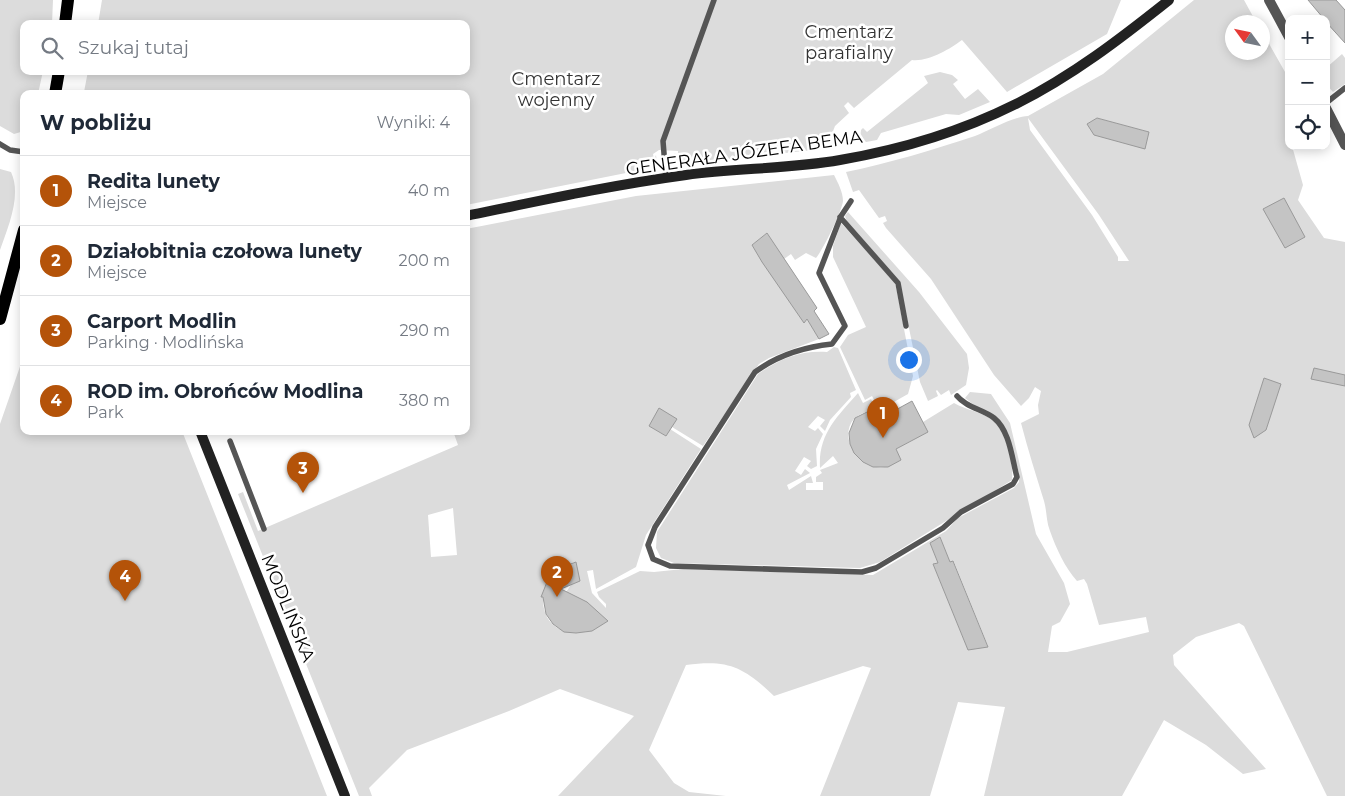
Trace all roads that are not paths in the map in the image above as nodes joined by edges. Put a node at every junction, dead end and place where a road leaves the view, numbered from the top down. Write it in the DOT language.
graph roads {
  1 [pos="68,0"];
  2 [pos="714,0"];
  3 [pos="1168,0"];
  4 [pos="1269,0"];
  5 [pos="66,20"];
  6 [pos="1285,30"];
  7 [pos="58,75"];
  8 [pos="1345,88"];
  9 [pos="56,90"];
  10 [pos="1330,100"];
  11 [pos="1330,116"];
  12 [pos="0,144"];
  13 [pos="1345,145"];
  14 [pos="20,151"];
  15 [pos="666,178"];
  16 [pos="851,201"];
  17 [pos="470,215"];
  18 [pos="840,218"];
  19 [pos="20,245"];
  20 [pos="0,320"];
  21 [pos="906,326"];
  22 [pos="957,396"];
  23 [pos="202,435"];
  24 [pos="230,441"];
  25 [pos="264,529"];
  26 [pos="345,796"];
  1 -- 5 [label="main road"];
  2 -- 15 [label="lane"];
  3 -- 15 [label="street, GENERAŁA JÓZEFA BEMA"];
  4 -- 6 [label="street"];
  7 -- 9 [label="main road"];
  8 -- 10 [label="lane"];
  11 -- 13 [label="street"];
  12 -- 14 [label="lane"];
  15 -- 17 [label="street, GENERAŁA JÓZEFA BEMA"];
  16 -- 18 [label="lane"];
  18 -- 21 [label="lane"];
  18 -- 22 [label="lane"];
  19 -- 20 [label="main road"];
  23 -- 26 [label="street, MODLIŃSKA"];
  24 -- 25 [label="lane"];
}
